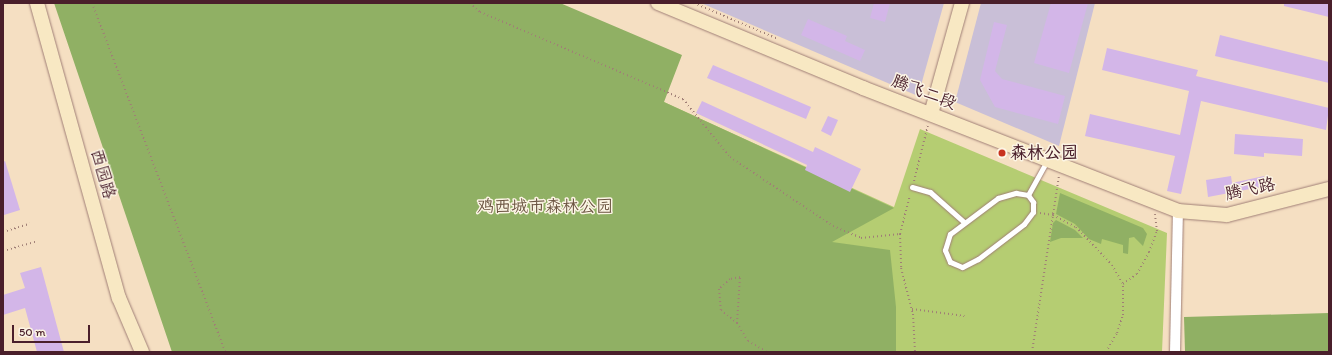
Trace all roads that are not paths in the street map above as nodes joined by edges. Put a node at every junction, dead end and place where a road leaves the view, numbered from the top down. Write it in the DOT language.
graph roads {
  1 [pos="37,3"];
  2 [pos="658,3"];
  3 [pos="962,3"];
  4 [pos="931,114"];
  5 [pos="1047,160"];
  6 [pos="912,187"];
  7 [pos="1329,189"];
  8 [pos="1028,196"];
  9 [pos="1178,211"];
  10 [pos="964,222"];
  11 [pos="142,352"];
  12 [pos="1175,352"];
  1 -- 11 [label="street, 西园路"];
  2 -- 4 [label="street, 腾飞二段"];
  3 -- 4 [label="street"];
  4 -- 5 [label="street, 腾飞二段"];
  5 -- 8 [label="lane"];
  5 -- 9 [label="street, 腾飞二段"];
  6 -- 10 [label="lane"];
  7 -- 9 [label="street, 腾飞路"];
  8 -- 10 [label="lane"];
  8 -- 10 [label="lane"];
  9 -- 12 [label="street"];
}
